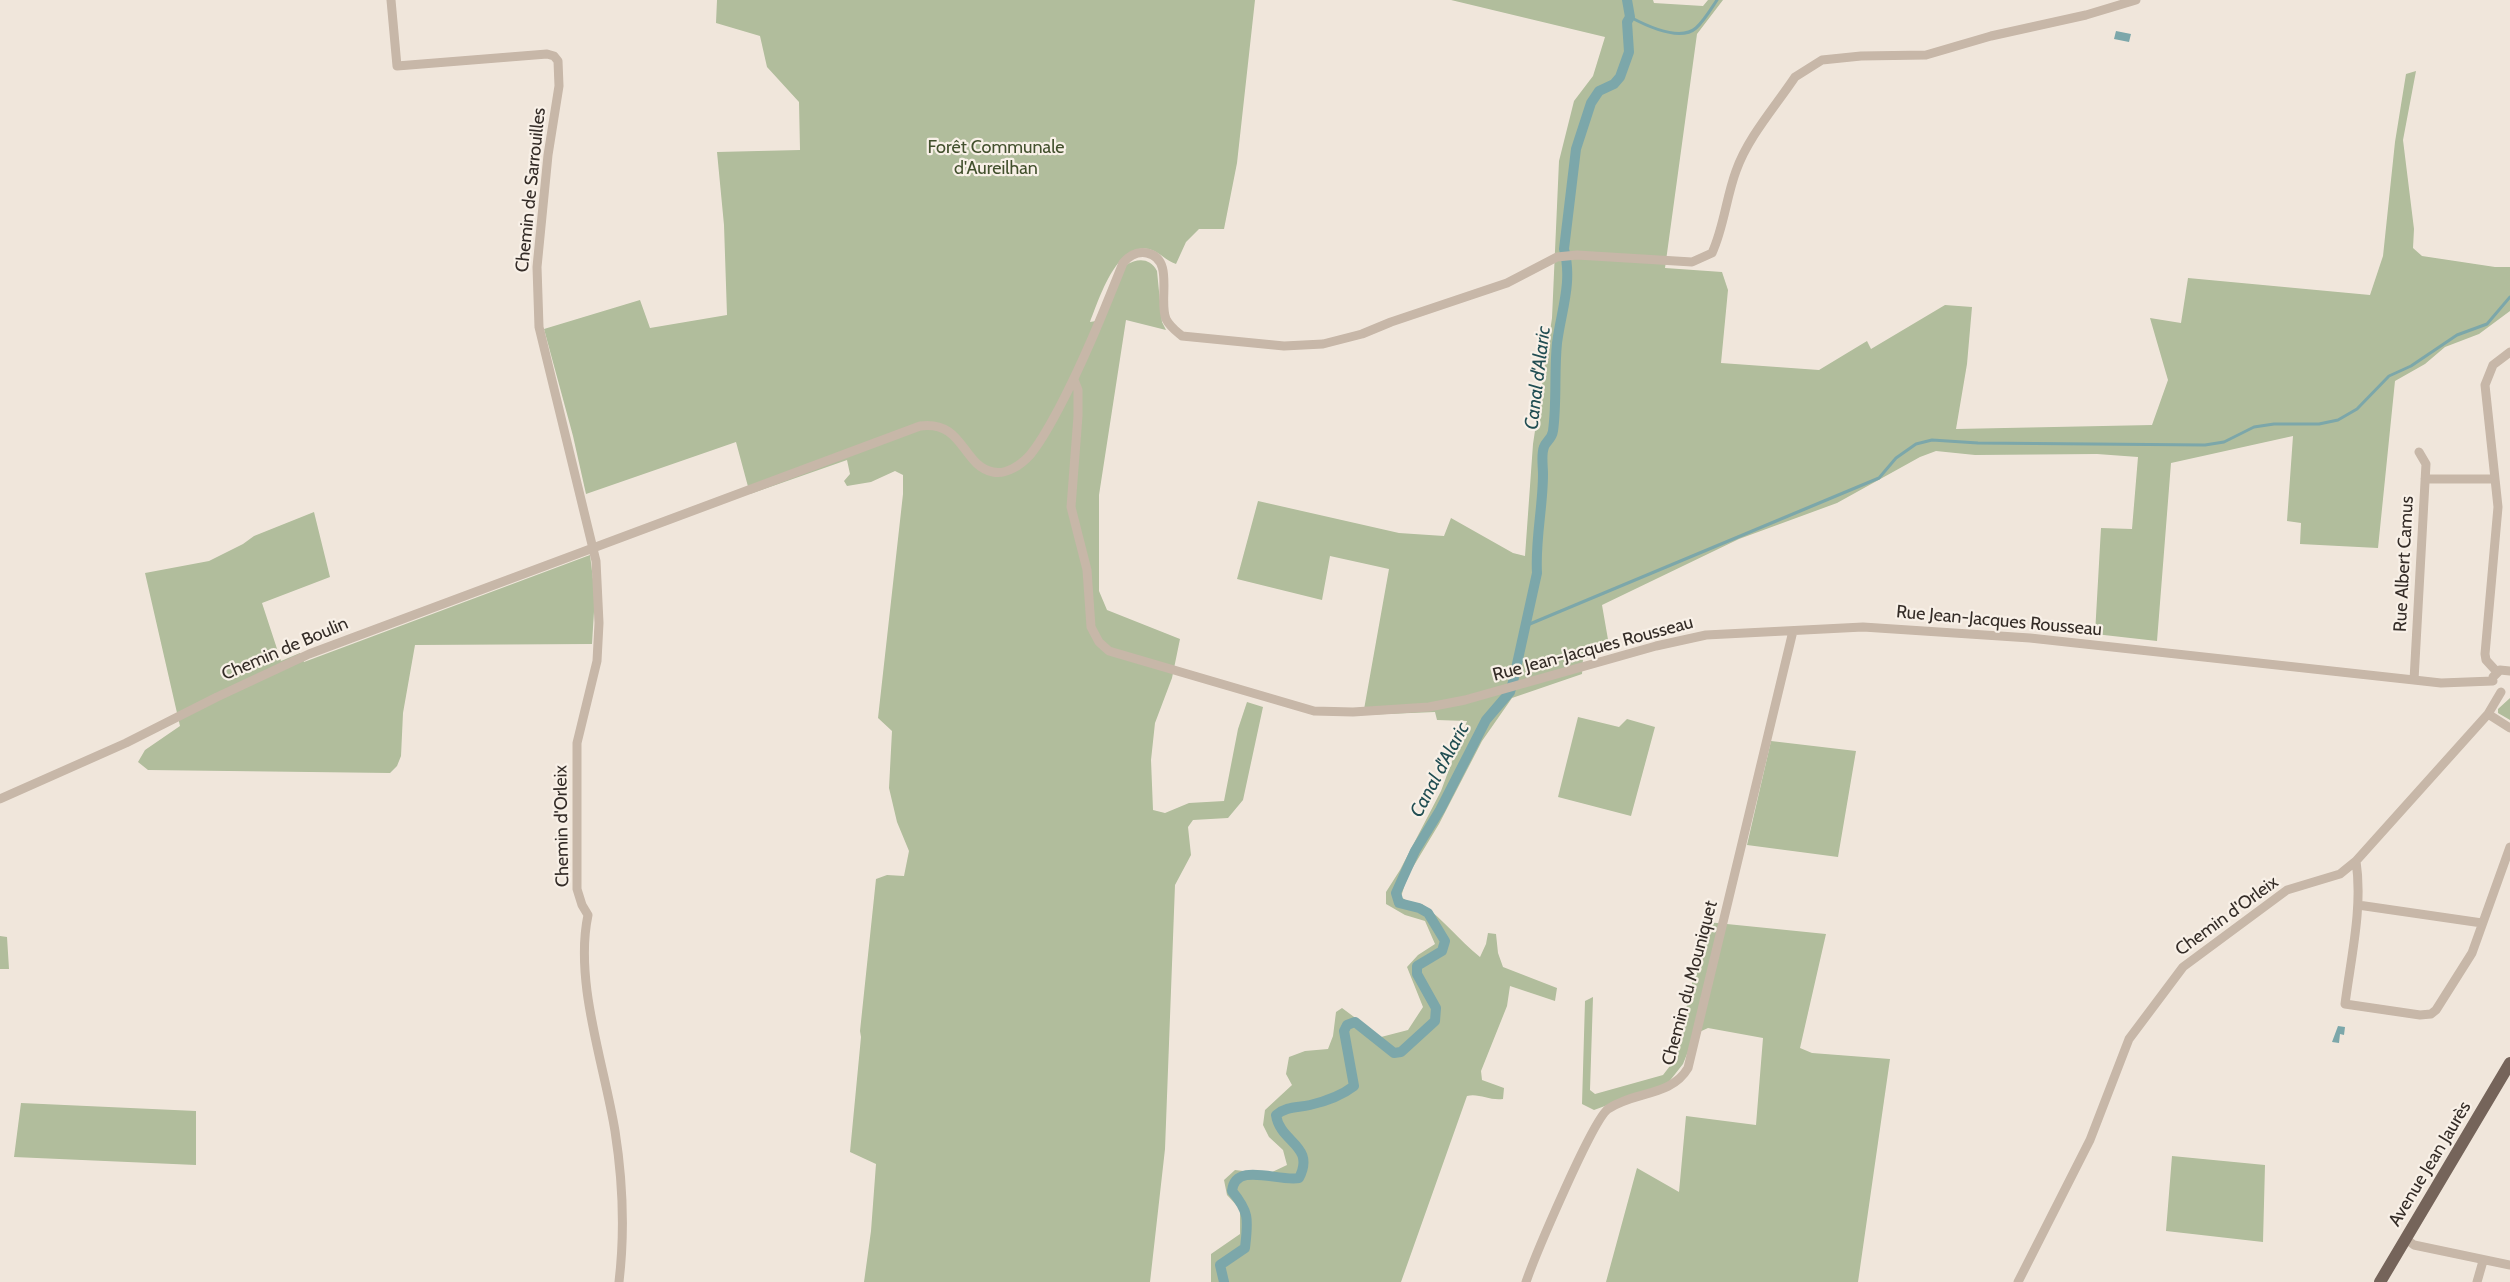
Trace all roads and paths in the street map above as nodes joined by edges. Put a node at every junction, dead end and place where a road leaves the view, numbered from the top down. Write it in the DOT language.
graph roads {
  1 [pos="390,0"];
  2 [pos="2136,0"];
  3 [pos="2510,352"];
  4 [pos="1074,380"];
  5 [pos="2419,452"];
  6 [pos="2494,478"];
  7 [pos="2425,479"];
  8 [pos="591,547"];
  9 [pos="1793,631"];
  10 [pos="2510,672"];
  11 [pos="2495,677"];
  12 [pos="2414,680"];
  13 [pos="2505,691"];
  14 [pos="2488,714"];
  15 [pos="2510,728"];
  16 [pos="0,799"];
  17 [pos="2510,846"];
  18 [pos="2356,861"];
  19 [pos="2358,905"];
  20 [pos="2482,923"];
  21 [pos="2510,1063"];
  22 [pos="2406,1240"];
  23 [pos="2483,1261"];
  24 [pos="2510,1265"];
  25 [pos="619,1282"];
  26 [pos="1526,1282"];
  27 [pos="2018,1282"];
  28 [pos="2380,1282"];
  29 [pos="2477,1282"];
  1 -- 8 [label="street, Chemin de Sarrouilles"];
  2 -- 4 [label="street"];
  3 -- 6 [label="street"];
  4 -- 8 [label="street, Chemin de Boulin"];
  4 -- 9 [label="street, Rue Jean-Jacques Rousseau"];
  5 -- 7 [label="street, Rue Albert Camus"];
  6 -- 7 [label="street"];
  6 -- 11 [label="street"];
  7 -- 12 [label="street, Rue Albert Camus"];
  8 -- 16 [label="street, Chemin de Boulin"];
  8 -- 25 [label="street, Chemin d'Orleix"];
  9 -- 12 [label="street, Rue Jean-Jacques Rousseau"];
  9 -- 26 [label="street, Chemin du Mouniquet"];
  10 -- 11 [label="street, Rue Jean-Jacques Rousseau"];
  11 -- 12 [label="street, Rue Jean-Jacques Rousseau"];
  11 -- 13 [label="street"];
  13 -- 14 [label="street, Chemin d'Orleix"];
  14 -- 15 [label="street"];
  14 -- 18 [label="street, Chemin d'Orleix"];
  17 -- 20 [label="street"];
  18 -- 19 [label="street"];
  18 -- 27 [label="street, Chemin d'Orleix"];
  19 -- 20 [label="street"];
  19 -- 20 [label="street"];
  21 -- 22 [label="main road, Avenue Jean Jaurès"];
  22 -- 23 [label="street"];
  22 -- 28 [label="main road, Avenue Jean Jaurès"];
  23 -- 24 [label="street"];
  23 -- 29 [label="street"];
}
